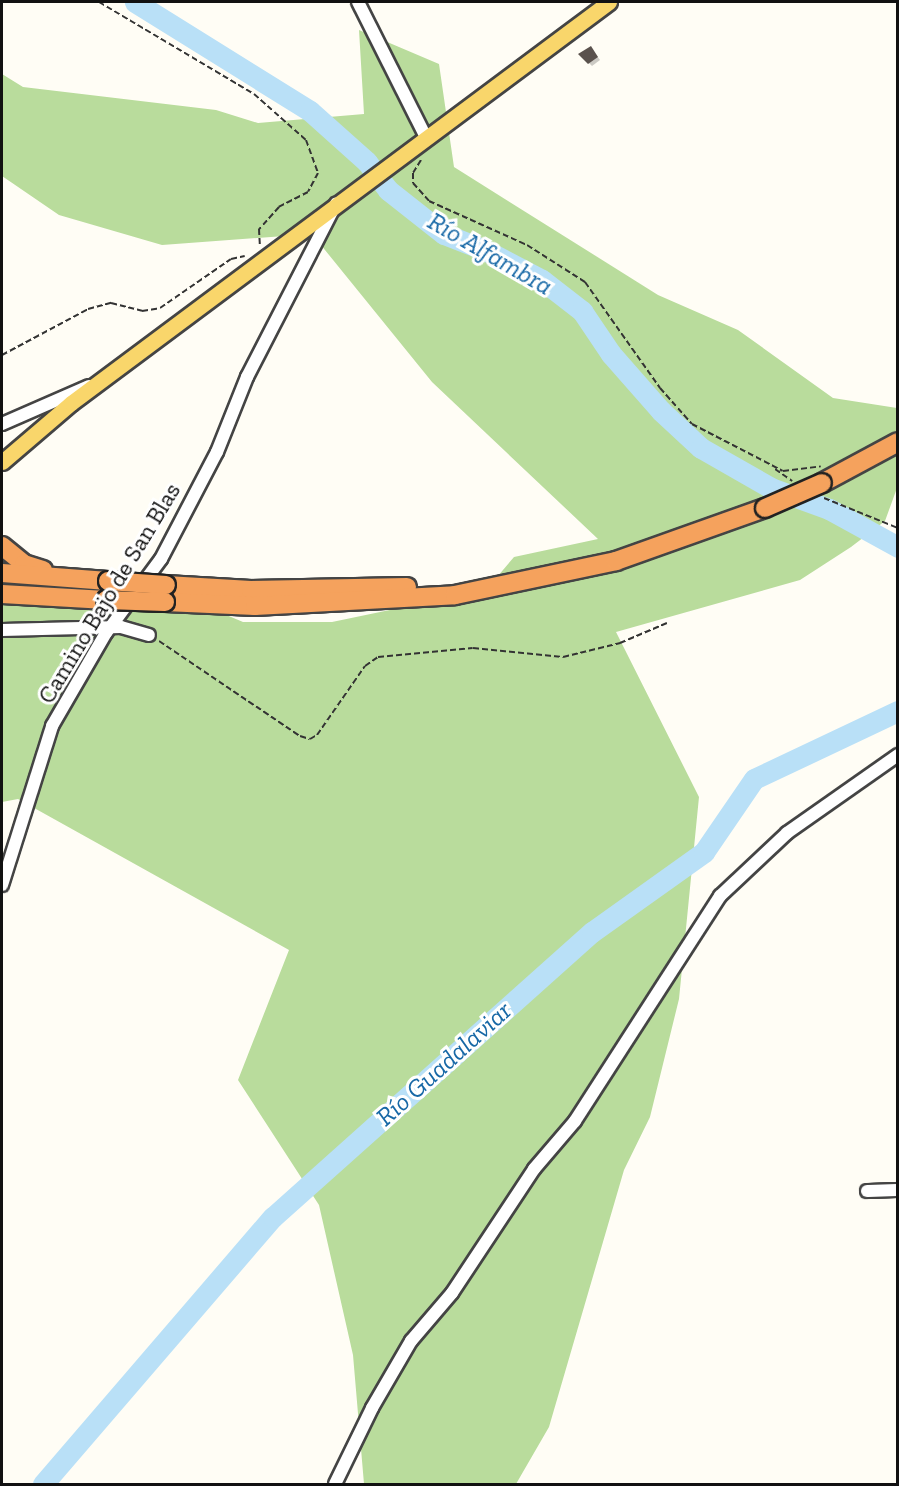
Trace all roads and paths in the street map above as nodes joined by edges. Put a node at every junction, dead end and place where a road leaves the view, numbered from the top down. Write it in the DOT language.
graph roads {
  1 [pos="99,2"];
  2 [pos="358,2"];
  3 [pos="609,2"];
  4 [pos="425,135"];
  5 [pos="423,157"];
  6 [pos="336,203"];
  7 [pos="260,261"];
  8 [pos="2,355"];
  9 [pos="98,383"];
  10 [pos="2,423"];
  11 [pos="897,442"];
  12 [pos="2,462"];
  13 [pos="770,465"];
  14 [pos="794,481"];
  15 [pos="825,485"];
  16 [pos="897,528"];
  17 [pos="2,546"];
  18 [pos="2,573"];
  19 [pos="59,576"];
  20 [pos="107,590"];
  21 [pos="2,594"];
  22 [pos="668,623"];
  23 [pos="110,627"];
  24 [pos="2,630"];
  25 [pos="149,635"];
  26 [pos="897,755"];
  27 [pos="3,873"];
  28 [pos="2,885"];
  29 [pos="897,1190"];
  30 [pos="867,1191"];
  31 [pos="335,1485"];
  1 -- 7 [label="path"];
  2 -- 4 [label="street"];
  3 -- 4 [label="main road"];
  4 -- 6 [label="main road"];
  5 -- 13 [label="path"];
  6 -- 7 [label="main road"];
  6 -- 23 [label="street, Camino Bajo de San Blas"];
  7 -- 8 [label="path"];
  7 -- 9 [label="main road"];
  9 -- 10 [label="street"];
  9 -- 12 [label="main road"];
  11 -- 15 [label="highway"];
  13 -- 14 [label="path"];
  13 -- 15 [label="path"];
  15 -- 16 [label="path"];
  15 -- 20 [label="highway, bridge"];
  17 -- 19 [label="highway"];
  18 -- 19 [label="highway"];
  19 -- 20 [label="highway"];
  20 -- 21 [label="highway"];
  22 -- 25 [label="path"];
  23 -- 24 [label="street"];
  23 -- 25 [label="street"];
  23 -- 27 [label="street, Camino Bajo de San Blas"];
  26 -- 31 [label="street"];
  27 -- 28 [label="street, Camino Bajo de San Blas"];
  29 -- 30 [label="street"];
}
